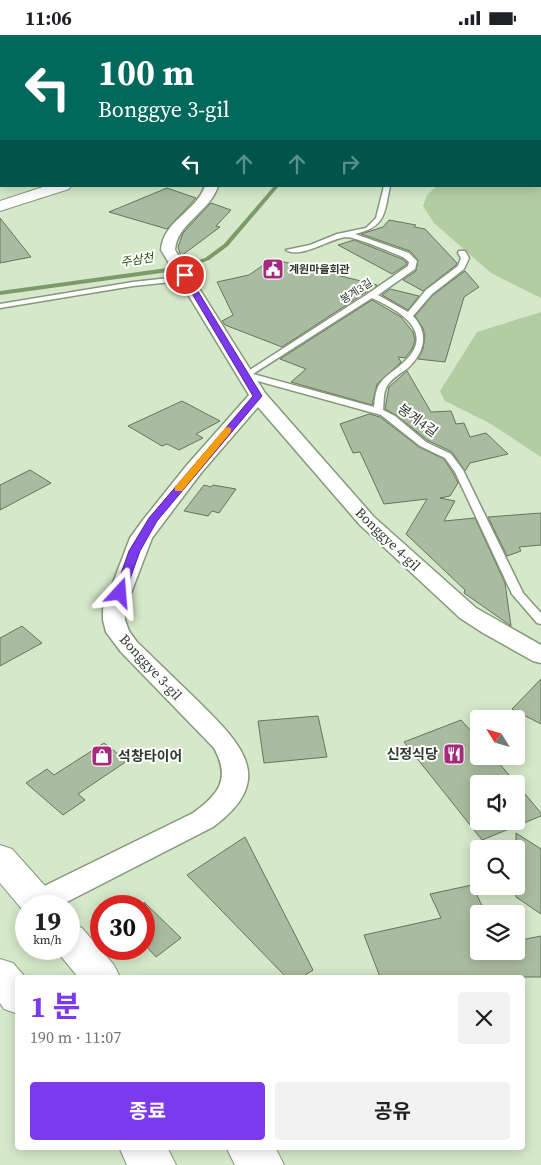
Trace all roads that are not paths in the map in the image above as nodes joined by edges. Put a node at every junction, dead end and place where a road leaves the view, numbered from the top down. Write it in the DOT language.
graph roads {
  1 [pos="60,187"];
  2 [pos="212,187"];
  3 [pos="387,187"];
  4 [pos="0,206"];
  5 [pos="347,234"];
  6 [pos="290,250"];
  7 [pos="462,253"];
  8 [pos="186,277"];
  9 [pos="372,295"];
  10 [pos="0,306"];
  11 [pos="409,316"];
  12 [pos="246,375"];
  13 [pos="258,396"];
  14 [pos="378,411"];
  15 [pos="541,620"];
  16 [pos="541,655"];
  17 [pos="0,859"];
  18 [pos="31,895"];
  19 [pos="58,895"];
  20 [pos="80,952"];
  21 [pos="0,975"];
  22 [pos="100,975"];
  23 [pos="15,993"];
  24 [pos="142,1150"];
  25 [pos="250,1150"];
  26 [pos="154,1165"];
  27 [pos="262,1165"];
  1 -- 4 [label="street"];
  2 -- 8 [label="street"];
  3 -- 5 [label="lane"];
  5 -- 6 [label="lane"];
  5 -- 9 [label="lane, 봉계3길"];
  7 -- 11 [label="lane"];
  8 -- 10 [label="lane"];
  8 -- 12 [label="street"];
  9 -- 11 [label="lane"];
  9 -- 12 [label="lane, 봉계3길"];
  11 -- 14 [label="lane"];
  12 -- 13 [label="street"];
  12 -- 14 [label="lane, 봉계4길"];
  13 -- 16 [label="street, Bonggye 4-gil"];
  13 -- 19 [label="street, Bonggye 3-gil"];
  14 -- 15 [label="lane, 봉계4길"];
  17 -- 18 [label="street"];
  20 -- 22 [label="street"];
  21 -- 23 [label="street"];
  24 -- 26 [label="street"];
  25 -- 27 [label="street"];
}
